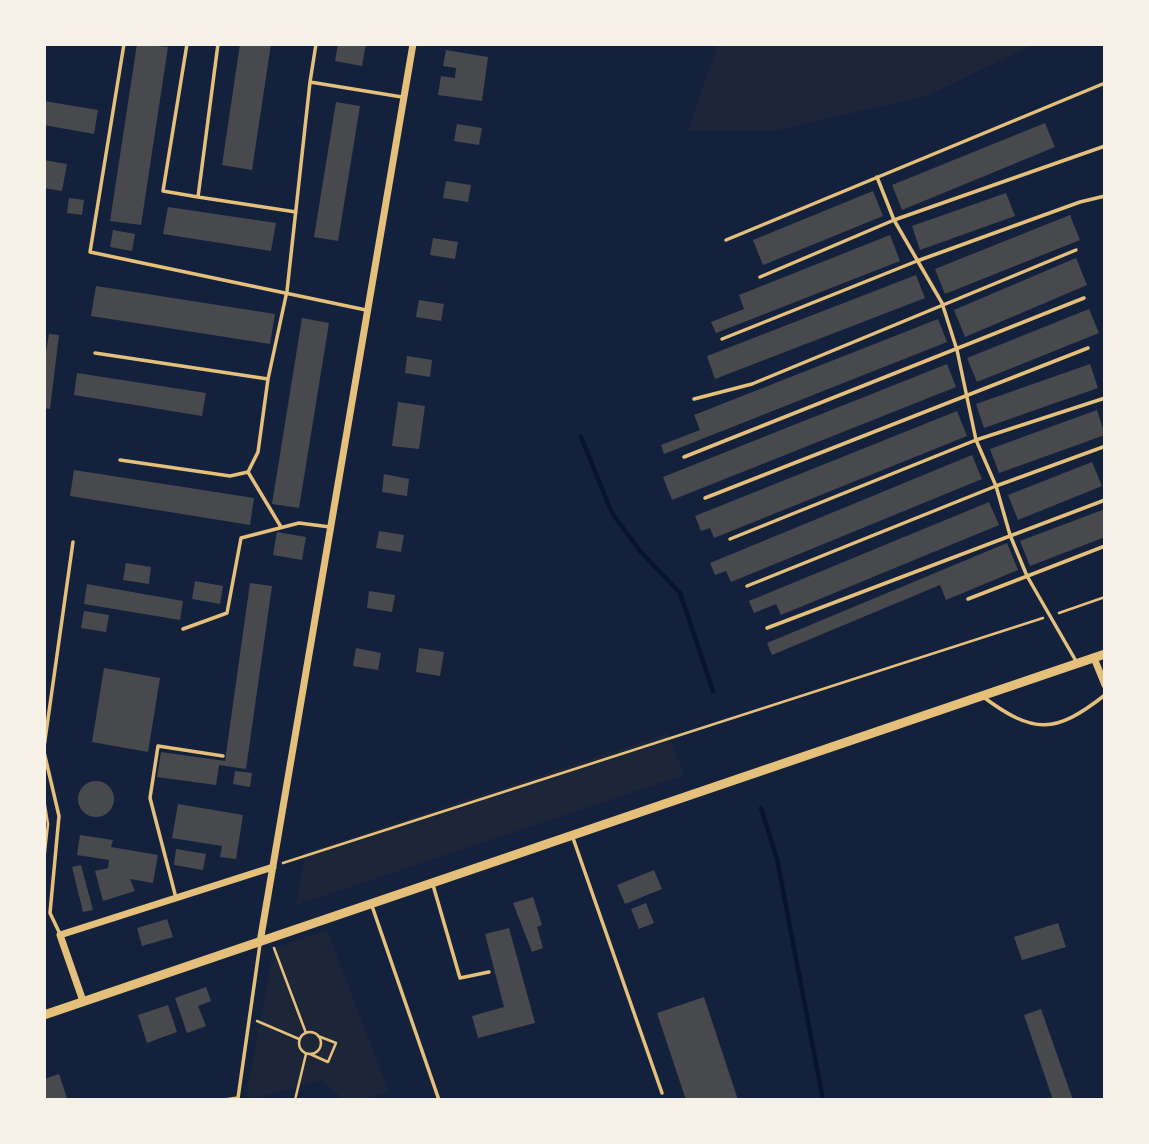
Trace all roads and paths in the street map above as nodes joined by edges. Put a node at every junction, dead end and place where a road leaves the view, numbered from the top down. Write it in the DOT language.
graph roads {
  1 [pos="124,44"];
  2 [pos="187,44"];
  3 [pos="218,44"];
  4 [pos="316,44"];
  5 [pos="413,44"];
  6 [pos="310,82"];
  7 [pos="1105,83"];
  8 [pos="404,98"];
  9 [pos="1105,146"];
  10 [pos="877,177"];
  11 [pos="1105,196"];
  12 [pos="198,197"];
  13 [pos="296,212"];
  14 [pos="894,220"];
  15 [pos="726,240"];
  16 [pos="1076,250"];
  17 [pos="917,261"];
  18 [pos="760,277"];
  19 [pos="287,291"];
  20 [pos="1084,298"];
  21 [pos="942,303"];
  22 [pos="366,310"];
  23 [pos="722,339"];
  24 [pos="1088,348"];
  25 [pos="957,350"];
  26 [pos="95,352"];
  27 [pos="268,379"];
  28 [pos="965,394"];
  29 [pos="1105,398"];
  30 [pos="695,399"];
  31 [pos="976,440"];
  32 [pos="1103,447"];
  33 [pos="684,457"];
  34 [pos="120,460"];
  35 [pos="248,472"];
  36 [pos="996,486"];
  37 [pos="705,498"];
  38 [pos="1105,500"];
  39 [pos="281,528"];
  40 [pos="331,528"];
  41 [pos="1010,535"];
  42 [pos="730,539"];
  43 [pos="73,542"];
  44 [pos="1105,546"];
  45 [pos="1027,576"];
  46 [pos="747,586"];
  47 [pos="1105,597"];
  48 [pos="968,599"];
  49 [pos="1051,616"];
  50 [pos="767,628"];
  51 [pos="183,629"];
  52 [pos="1105,654"];
  53 [pos="1094,658"];
  54 [pos="1078,664"];
  55 [pos="1105,685"];
  56 [pos="981,695"];
  57 [pos="1105,695"];
  58 [pos="44,747"];
  59 [pos="44,752"];
  60 [pos="223,756"];
  61 [pos="44,799"];
  62 [pos="572,836"];
  63 [pos="45,837"];
  64 [pos="44,861"];
  65 [pos="273,867"];
  66 [pos="433,883"];
  67 [pos="176,898"];
  68 [pos="371,904"];
  69 [pos="60,935"];
  70 [pos="265,940"];
  71 [pos="489,972"];
  72 [pos="83,1001"];
  73 [pos="44,1015"];
  74 [pos="250,1017"];
  75 [pos="306,1033"];
  76 [pos="317,1035"];
  77 [pos="299,1039"];
  78 [pos="308,1054"];
  79 [pos="662,1093"];
  80 [pos="225,1100"];
  81 [pos="295,1100"];
  82 [pos="439,1100"];
  1 -- 19 [label="lane"];
  2 -- 12 [label="lane"];
  3 -- 12 [label="lane"];
  4 -- 6 [label="lane"];
  5 -- 8 [label="street"];
  6 -- 8 [label="lane"];
  6 -- 13 [label="lane"];
  7 -- 10 [label="lane"];
  8 -- 22 [label="street"];
  9 -- 14 [label="lane"];
  10 -- 14 [label="lane"];
  10 -- 15 [label="lane"];
  11 -- 17 [label="lane"];
  12 -- 13 [label="lane"];
  13 -- 19 [label="lane"];
  14 -- 17 [label="lane"];
  14 -- 18 [label="lane"];
  16 -- 21 [label="lane"];
  17 -- 21 [label="lane"];
  17 -- 23 [label="lane"];
  19 -- 22 [label="lane"];
  19 -- 27 [label="lane"];
  20 -- 25 [label="lane"];
  21 -- 25 [label="lane"];
  21 -- 30 [label="lane"];
  22 -- 40 [label="street"];
  24 -- 28 [label="lane"];
  25 -- 28 [label="lane"];
  25 -- 33 [label="lane"];
  26 -- 27 [label="lane"];
  27 -- 35 [label="lane"];
  28 -- 31 [label="lane"];
  28 -- 37 [label="lane"];
  29 -- 31 [label="lane"];
  31 -- 36 [label="lane"];
  31 -- 42 [label="lane"];
  32 -- 36 [label="lane"];
  34 -- 35 [label="lane"];
  35 -- 39 [label="lane"];
  36 -- 41 [label="lane"];
  36 -- 46 [label="lane"];
  38 -- 41 [label="lane"];
  39 -- 40 [label="lane"];
  39 -- 51 [label="lane"];
  40 -- 65 [label="street"];
  41 -- 45 [label="lane"];
  41 -- 50 [label="lane"];
  43 -- 58 [label="lane"];
  44 -- 45 [label="lane"];
  45 -- 48 [label="lane"];
  45 -- 49 [label="lane"];
  47 -- 49 [label="path"];
  49 -- 54 [label="lane"];
  49 -- 65 [label="path"];
  52 -- 53 [label="street"];
  53 -- 54 [label="street"];
  53 -- 55 [label="street"];
  54 -- 56 [label="street"];
  56 -- 57 [label="lane"];
  56 -- 62 [label="street"];
  59 -- 69 [label="lane"];
  60 -- 67 [label="lane"];
  61 -- 63 [label="path"];
  62 -- 66 [label="street"];
  62 -- 79 [label="lane"];
  63 -- 64 [label="path"];
  65 -- 67 [label="street"];
  65 -- 70 [label="street"];
  66 -- 68 [label="street"];
  66 -- 71 [label="lane"];
  67 -- 69 [label="street"];
  68 -- 70 [label="street"];
  68 -- 82 [label="lane"];
  69 -- 72 [label="street"];
  70 -- 72 [label="street"];
  70 -- 74 [label="lane"];
  70 -- 75 [label="path"];
  72 -- 73 [label="street"];
  74 -- 77 [label="path"];
  74 -- 80 [label="lane"];
  75 -- 76 [label="path"];
  75 -- 77 [label="path"];
  76 -- 78 [label="path"];
  76 -- 78 [label="path"];
  77 -- 78 [label="path"];
  78 -- 81 [label="path"];
}
